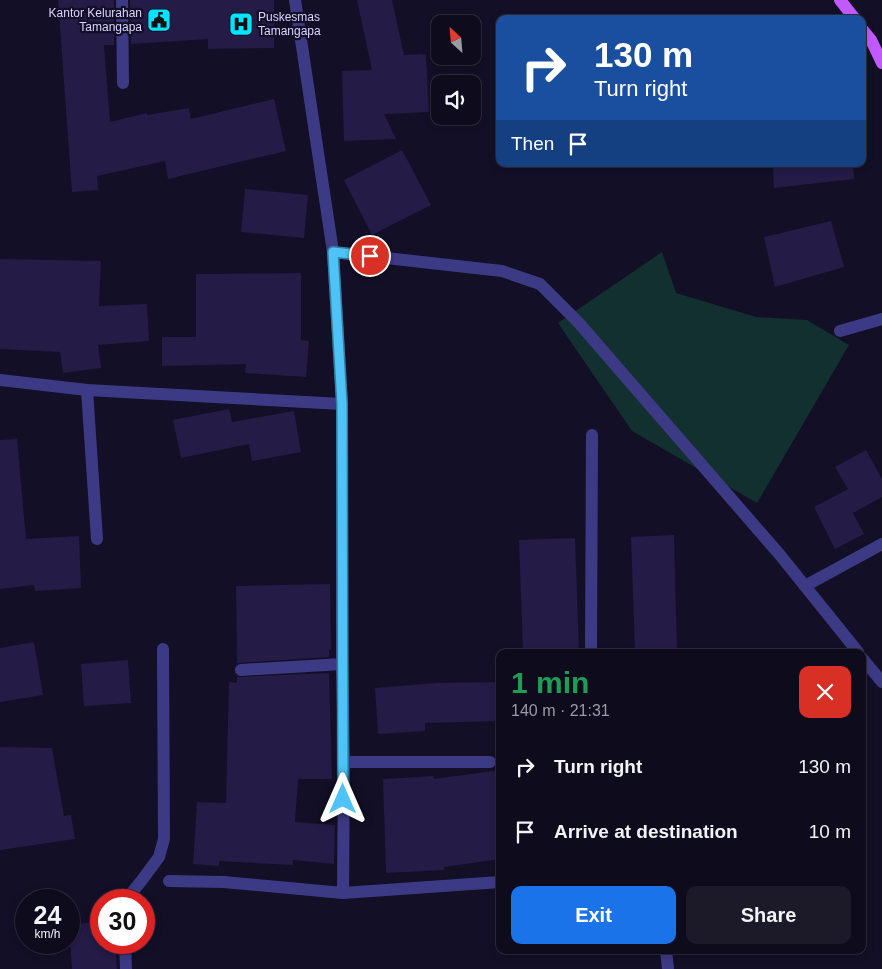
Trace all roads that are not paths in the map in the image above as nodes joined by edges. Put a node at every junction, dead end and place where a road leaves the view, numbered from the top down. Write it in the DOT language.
graph roads {
  1 [pos="122,0"];
  2 [pos="295,0"];
  3 [pos="840,0"];
  4 [pos="851,15"];
  5 [pos="866,34"];
  6 [pos="882,63"];
  7 [pos="123,83"];
  8 [pos="333,252"];
  9 [pos="882,319"];
  10 [pos="840,331"];
  11 [pos="0,380"];
  12 [pos="87,390"];
  13 [pos="342,404"];
  14 [pos="592,435"];
  15 [pos="97,539"];
  16 [pos="882,544"];
  17 [pos="804,586"];
  18 [pos="163,649"];
  19 [pos="591,649"];
  20 [pos="856,649"];
  21 [pos="866,663"];
  22 [pos="342,664"];
  23 [pos="241,670"];
  24 [pos="882,682"];
  25 [pos="344,762"];
  26 [pos="490,762"];
  27 [pos="169,881"];
  28 [pos="496,882"];
  29 [pos="135,889"];
  30 [pos="343,893"];
  31 [pos="125,954"];
  32 [pos="666,954"];
  33 [pos="126,969"];
  34 [pos="668,969"];
  1 -- 7 [label="street"];
  2 -- 8 [label="street"];
  3 -- 4 [label="main road"];
  5 -- 6 [label="main road"];
  8 -- 13 [label="street"];
  8 -- 17 [label="street"];
  9 -- 10 [label="street"];
  11 -- 12 [label="street"];
  12 -- 13 [label="street"];
  12 -- 15 [label="street"];
  13 -- 22 [label="street"];
  14 -- 19 [label="street"];
  16 -- 17 [label="street"];
  17 -- 20 [label="street"];
  18 -- 29 [label="street"];
  21 -- 24 [label="street"];
  22 -- 23 [label="street"];
  22 -- 25 [label="street"];
  25 -- 26 [label="street"];
  25 -- 30 [label="street"];
  27 -- 30 [label="street"];
  28 -- 30 [label="street"];
  31 -- 33 [label="street"];
  32 -- 34 [label="street"];
}
